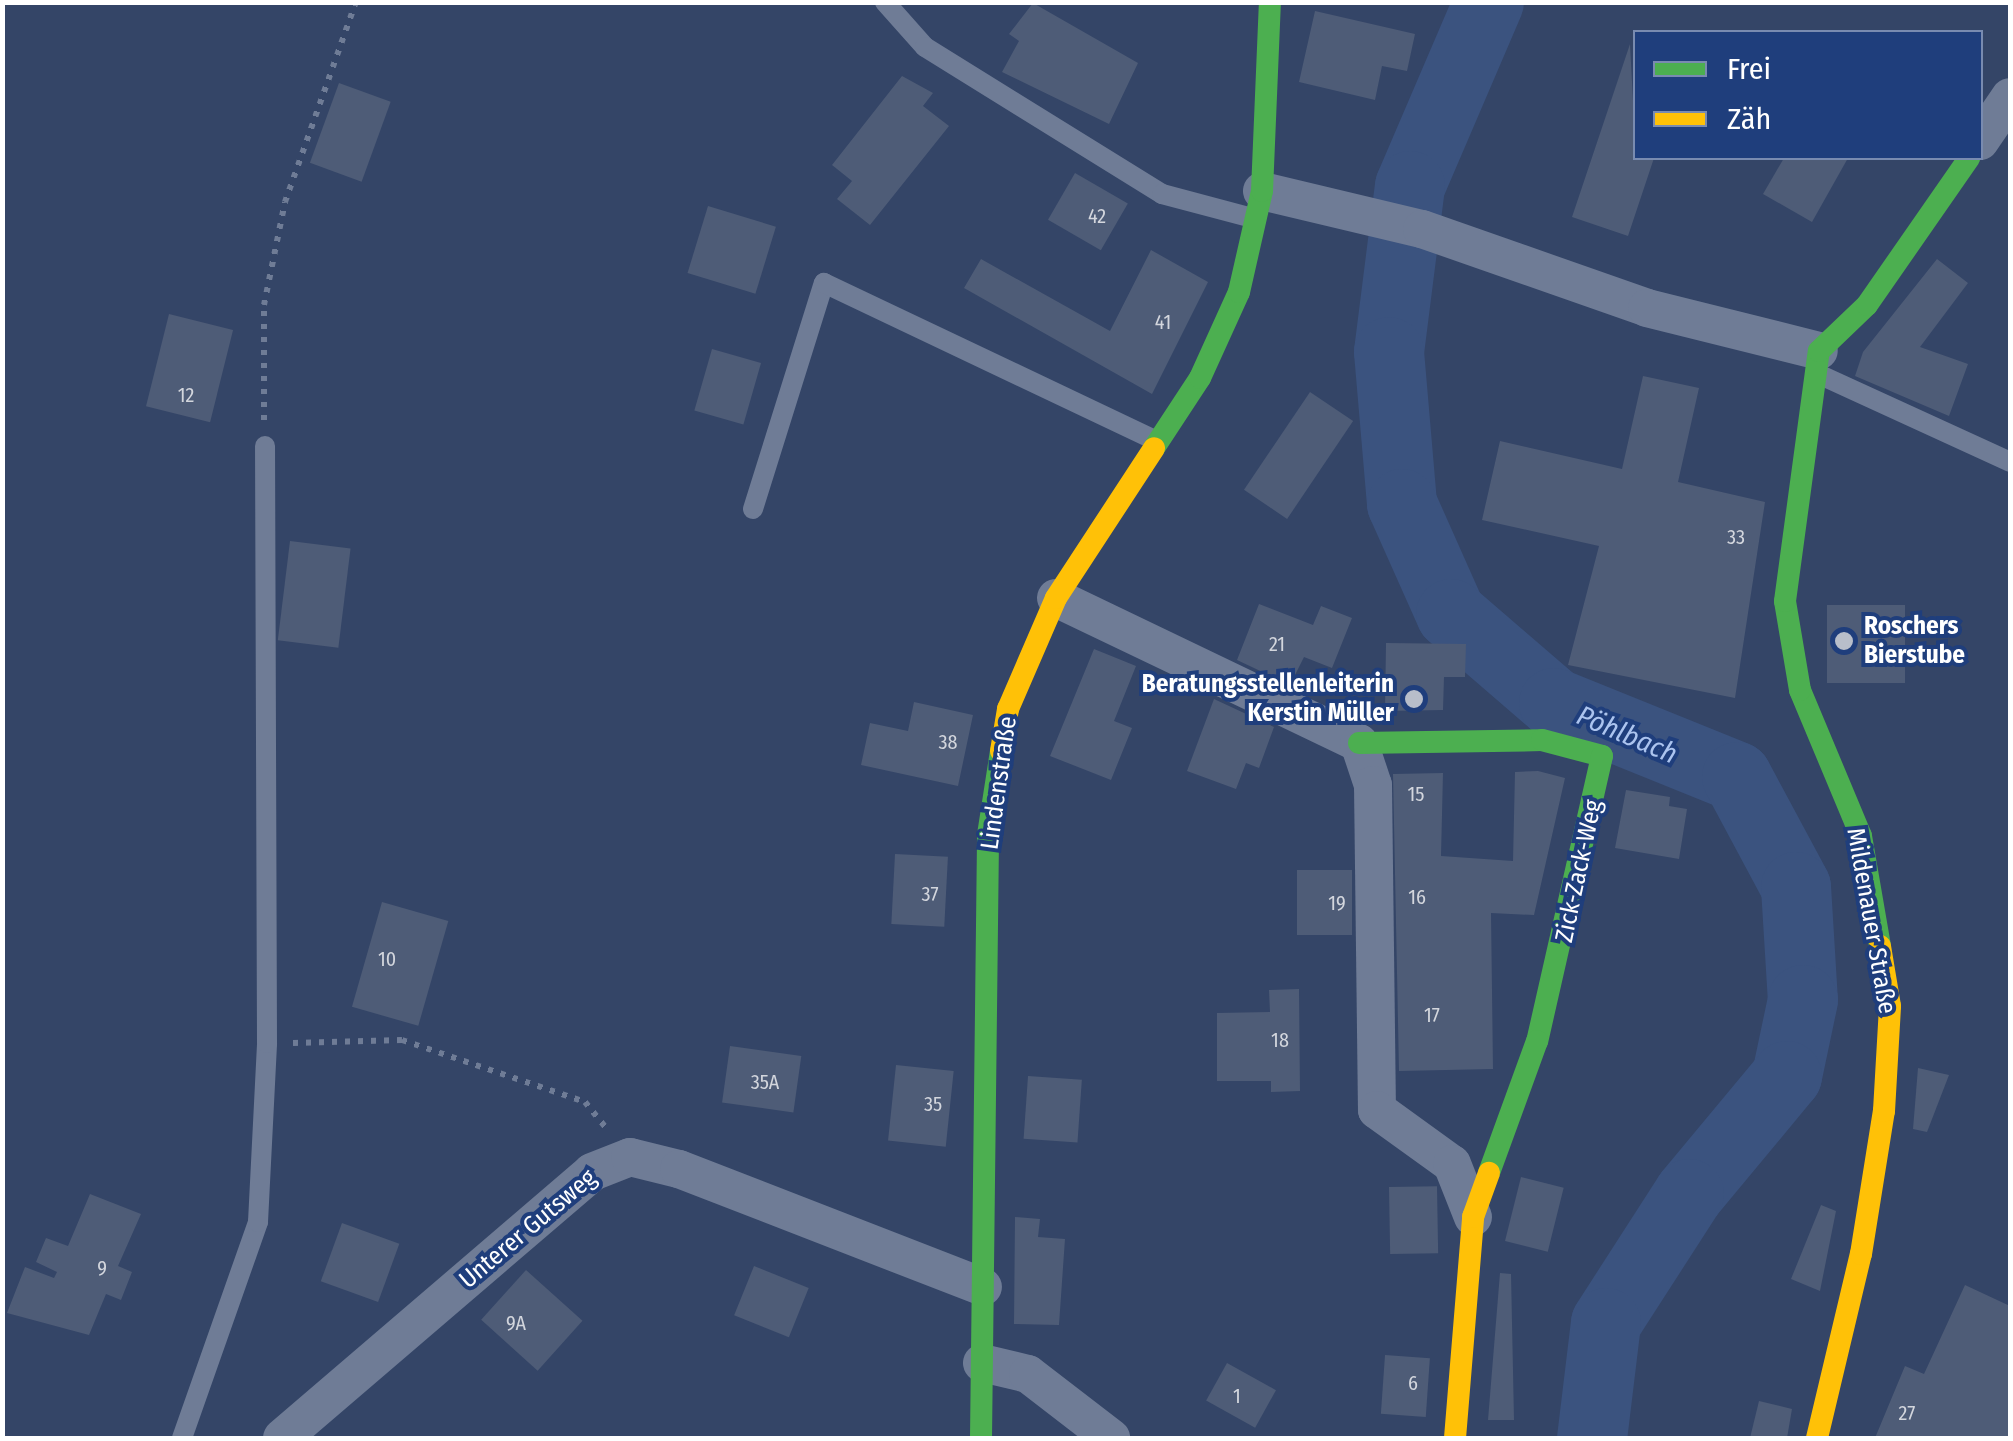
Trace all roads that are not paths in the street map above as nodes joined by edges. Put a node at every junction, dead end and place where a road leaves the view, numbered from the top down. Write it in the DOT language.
graph roads {
  1 [pos="885,2"];
  2 [pos="1270,2"];
  3 [pos="2010,97"];
  4 [pos="1983,137"];
  5 [pos="1968,160"];
  6 [pos="1260,206"];
  7 [pos="1816,362"];
  8 [pos="1159,442"];
  9 [pos="264,446"];
  10 [pos="2010,462"];
  11 [pos="753,509"];
  12 [pos="1056,598"];
  13 [pos="1358,744"];
  14 [pos="1473,1217"];
  15 [pos="983,1288"];
  16 [pos="982,1364"];
  17 [pos="182,1438"];
  18 [pos="282,1438"];
  19 [pos="980,1438"];
  20 [pos="1110,1438"];
  21 [pos="1455,1438"];
  22 [pos="1817,1438"];
  1 -- 6 [label="lane"];
  2 -- 6 [label="street, Lindenstraße"];
  3 -- 4 [label="street"];
  5 -- 7 [label="street"];
  6 -- 7 [label="street"];
  6 -- 8 [label="street, Lindenstraße"];
  7 -- 10 [label="lane"];
  7 -- 22 [label="street, Mildenauer Straße"];
  8 -- 11 [label="lane"];
  8 -- 12 [label="street, Lindenstraße"];
  9 -- 17 [label="lane"];
  12 -- 13 [label="street, Zick-Zack-Weg"];
  12 -- 15 [label="street, Lindenstraße"];
  13 -- 14 [label="street, Zick-Zack-Weg"];
  13 -- 14 [label="street, Zick-Zack-Weg"];
  14 -- 21 [label="street, Zick-Zack-Weg"];
  15 -- 16 [label="street, Lindenstraße"];
  15 -- 18 [label="street, Unterer Gutsweg"];
  16 -- 19 [label="street, Lindenstraße"];
  16 -- 20 [label="street"];
}
